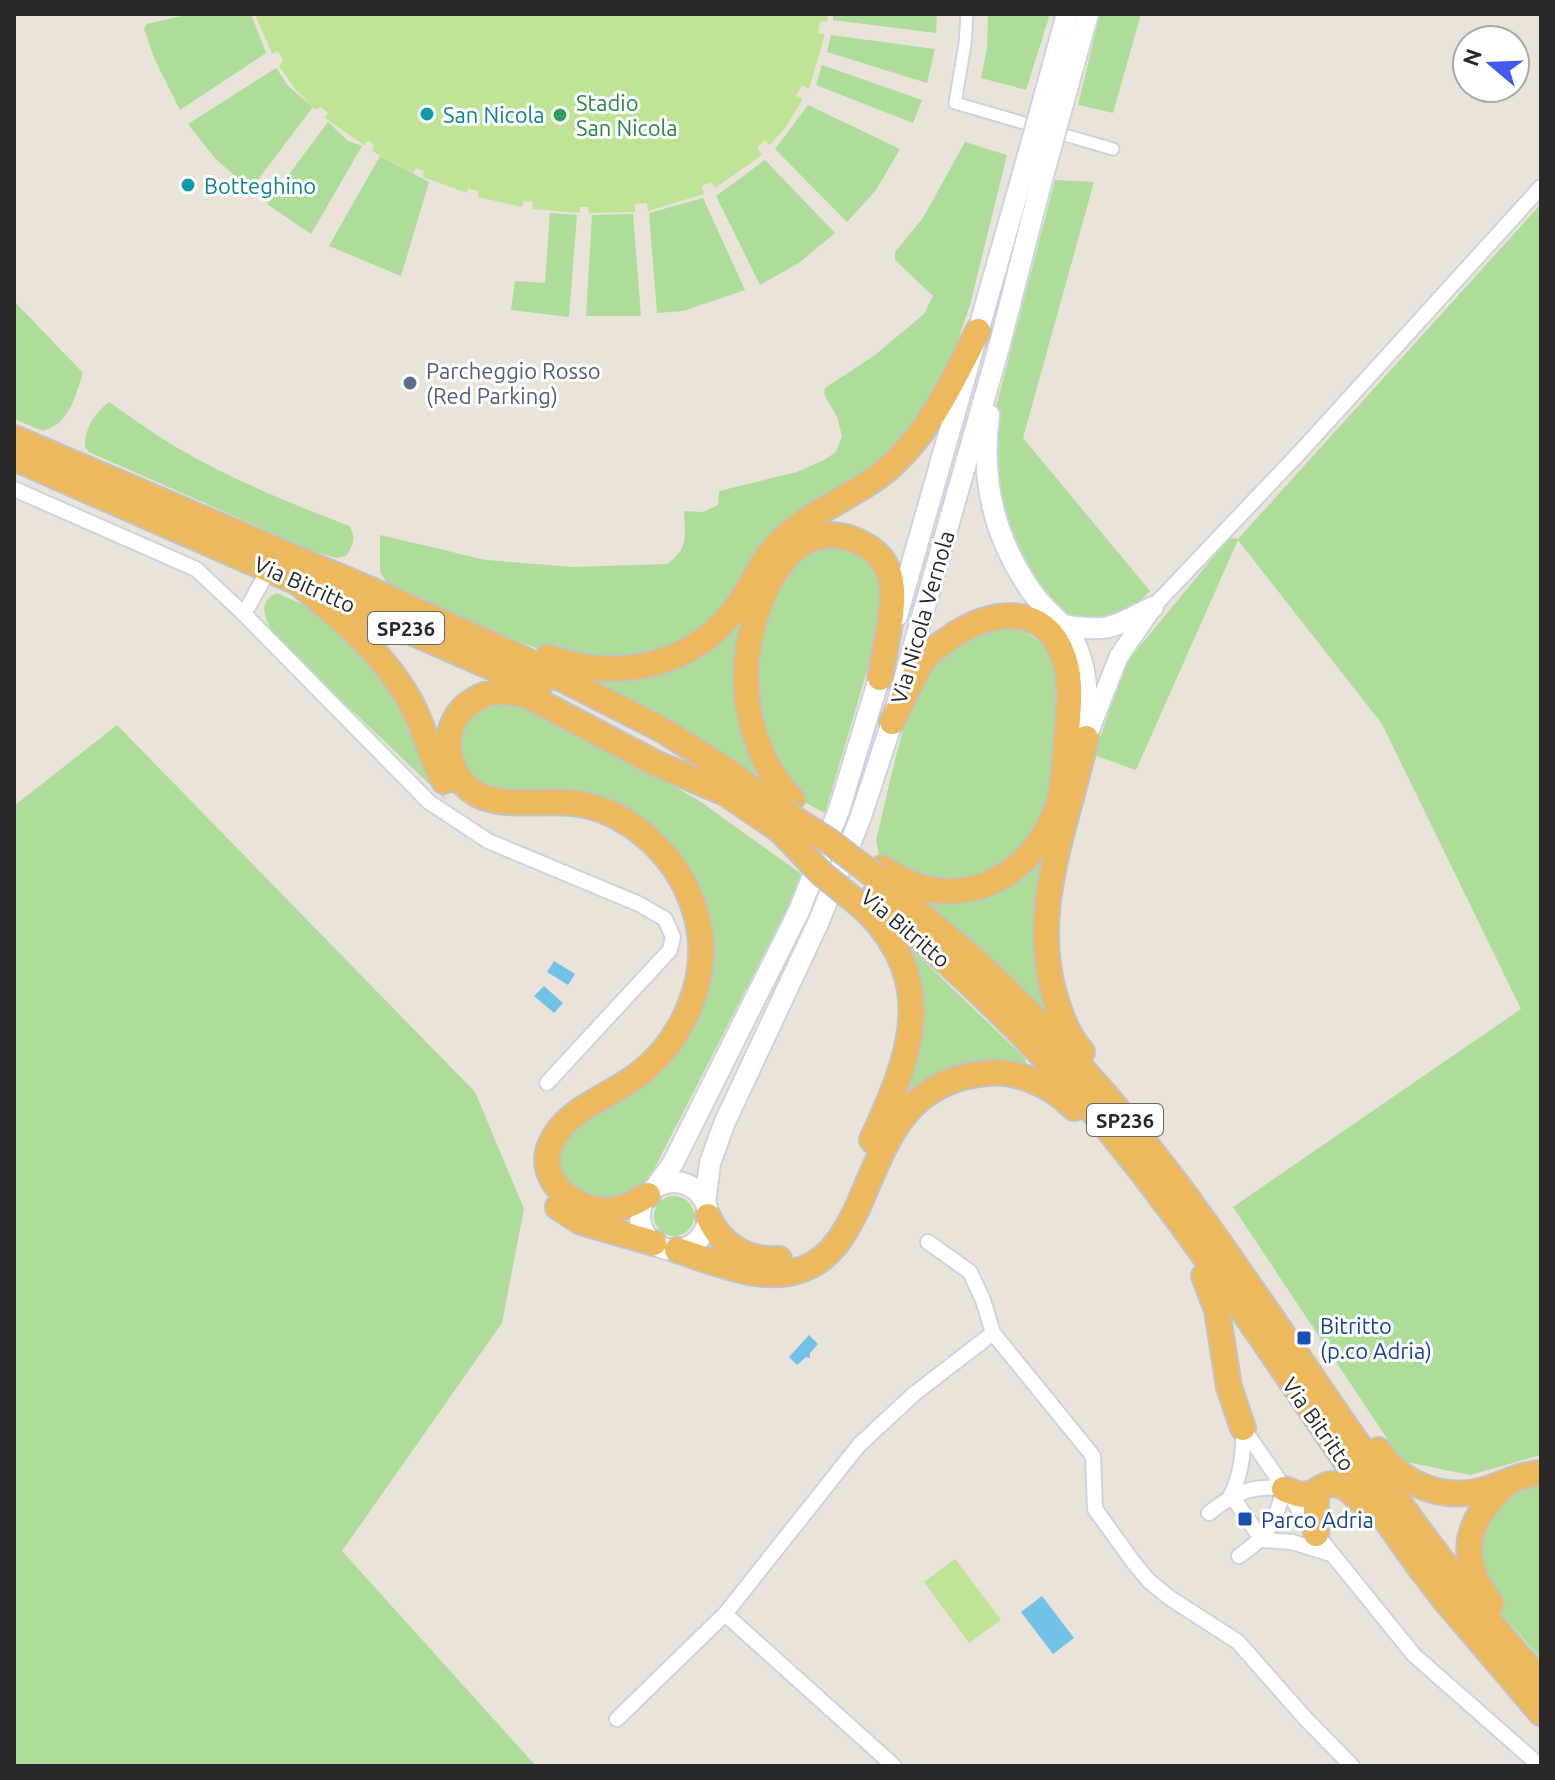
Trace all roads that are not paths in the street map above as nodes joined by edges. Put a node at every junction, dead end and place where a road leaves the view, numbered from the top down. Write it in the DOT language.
graph roads {
  1 [pos="967,14"];
  2 [pos="1067,14"];
  3 [pos="1088,14"];
  4 [pos="1063,68"];
  5 [pos="1113,149"];
  6 [pos="1031,180"];
  7 [pos="1541,187"];
  8 [pos="978,331"];
  9 [pos="999,347"];
  10 [pos="14,438"];
  11 [pos="14,458"];
  12 [pos="14,468"];
  13 [pos="69,482"];
  14 [pos="14,489"];
  15 [pos="269,569"];
  16 [pos="296,581"];
  17 [pos="1153,607"];
  18 [pos="244,614"];
  19 [pos="1064,625"];
  20 [pos="455,627"];
  21 [pos="880,678"];
  22 [pos="892,722"];
  23 [pos="1086,738"];
  24 [pos="730,795"];
  25 [pos="786,814"];
  26 [pos="871,884"];
  27 [pos="547,1083"];
  28 [pos="1136,1165"];
  29 [pos="652,1191"];
  30 [pos="707,1209"];
  31 [pos="928,1242"];
  32 [pos="666,1247"];
  33 [pos="1228,1256"];
  34 [pos="993,1333"];
  35 [pos="1329,1402"];
  36 [pos="1243,1428"];
  37 [pos="1541,1473"];
  38 [pos="1508,1481"];
  39 [pos="1284,1489"];
  40 [pos="1316,1492"];
  41 [pos="1231,1495"];
  42 [pos="1209,1513"];
  43 [pos="1316,1534"];
  44 [pos="1262,1540"];
  45 [pos="1333,1555"];
  46 [pos="1239,1556"];
  47 [pos="725,1614"];
  48 [pos="1469,1630"];
  49 [pos="1541,1661"];
  50 [pos="1541,1681"];
  51 [pos="1541,1713"];
  52 [pos="617,1719"];
  53 [pos="894,1766"];
  54 [pos="1352,1766"];
  55 [pos="1540,1766"];
  1 -- 5 [label="street"];
  2 -- 4 [label="main road, Via Nicola Vernola"];
  3 -- 4 [label="main road, Via Nicola Vernola"];
  4 -- 6 [label="main road, Via Nicola Vernola, bridge"];
  6 -- 8 [label="main road, Via Nicola Vernola"];
  6 -- 9 [label="main road, Via Nicola Vernola"];
  7 -- 17 [label="street"];
  8 -- 20 [label="highway"];
  8 -- 21 [label="main road, Via Nicola Vernola"];
  9 -- 19 [label="main road"];
  9 -- 22 [label="main road, Via Nicola Vernola"];
  10 -- 20 [label="highway, Via Bitritto / SP236"];
  11 -- 13 [label="highway, Via Bitritto / SP236"];
  12 -- 13 [label="highway"];
  13 -- 15 [label="highway, Via Bitritto / SP236"];
  14 -- 18 [label="street"];
  15 -- 16 [label="highway, Via Bitritto / SP236"];
  15 -- 18 [label="street"];
  16 -- 24 [label="highway, Via Bitritto / SP236"];
  16 -- 32 [label="highway"];
  17 -- 19 [label="main road"];
  17 -- 23 [label="street"];
  18 -- 27 [label="street"];
  19 -- 23 [label="main road"];
  20 -- 25 [label="highway, Via Bitritto / SP236"];
  21 -- 25 [label="highway"];
  21 -- 29 [label="main road, Via Nicola Vernola"];
  22 -- 26 [label="highway"];
  22 -- 30 [label="main road, Via Nicola Vernola"];
  23 -- 33 [label="highway"];
  24 -- 25 [label="highway, Via Bitritto / SP236"];
  24 -- 29 [label="highway"];
  25 -- 26 [label="highway, Via Bitritto / SP236, bridge"];
  25 -- 26 [label="highway, Via Bitritto / SP236, bridge"];
  26 -- 28 [label="highway, Via Bitritto / SP236"];
  26 -- 30 [label="highway"];
  26 -- 33 [label="highway, Via Bitritto / SP236"];
  28 -- 32 [label="highway"];
  28 -- 36 [label="highway"];
  28 -- 48 [label="highway, Via Bitritto / SP236"];
  29 -- 30 [label="main road"];
  29 -- 32 [label="main road"];
  30 -- 32 [label="main road"];
  31 -- 34 [label="street"];
  33 -- 35 [label="highway, Via Bitritto / SP236"];
  34 -- 47 [label="street"];
  34 -- 54 [label="street"];
  35 -- 38 [label="highway"];
  35 -- 50 [label="highway, Via Bitritto / SP236"];
  36 -- 39 [label="street"];
  36 -- 41 [label="street"];
  37 -- 38 [label="highway"];
  38 -- 49 [label="highway"];
  39 -- 40 [label="highway"];
  39 -- 41 [label="street"];
  39 -- 43 [label="street"];
  39 -- 44 [label="street"];
  40 -- 43 [label="highway"];
  40 -- 48 [label="highway"];
  41 -- 42 [label="street"];
  41 -- 44 [label="street"];
  43 -- 45 [label="street"];
  44 -- 45 [label="street"];
  44 -- 46 [label="street"];
  45 -- 55 [label="street"];
  47 -- 52 [label="street"];
  47 -- 53 [label="street"];
  48 -- 51 [label="highway, Via Bitritto / SP236"];
}
